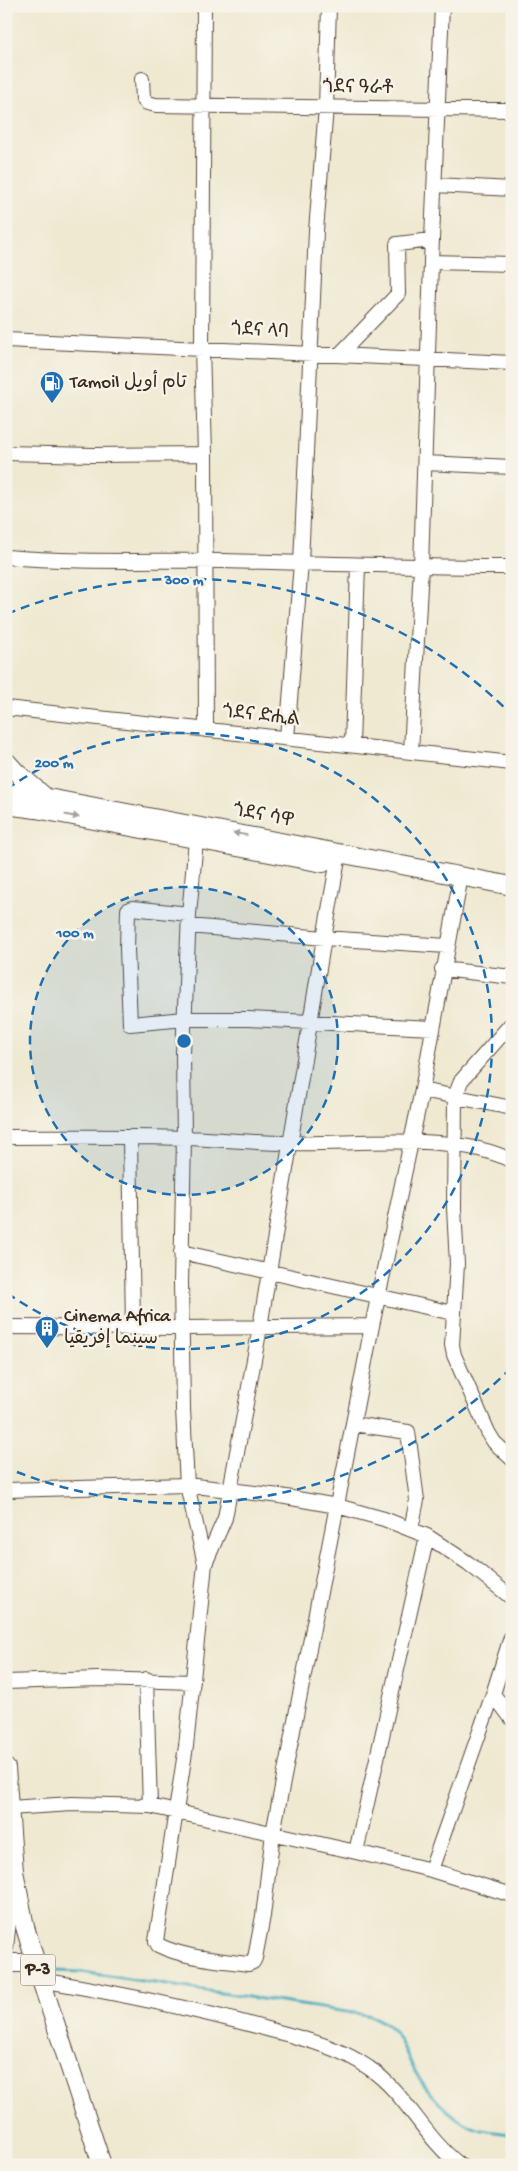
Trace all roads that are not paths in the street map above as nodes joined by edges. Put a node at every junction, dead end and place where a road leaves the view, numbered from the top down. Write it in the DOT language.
graph roads {
  1 [pos="204,6"];
  2 [pos="329,6"];
  3 [pos="442,6"];
  4 [pos="142,79"];
  5 [pos="204,104"];
  6 [pos="326,107"];
  7 [pos="438,109"];
  8 [pos="512,110"];
  9 [pos="434,185"];
  10 [pos="512,188"];
  11 [pos="432,240"];
  12 [pos="431,262"];
  13 [pos="512,264"];
  14 [pos="6,340"];
  15 [pos="202,348"];
  16 [pos="311,353"];
  17 [pos="340,354"];
  18 [pos="428,358"];
  19 [pos="512,363"];
  20 [pos="6,453"];
  21 [pos="205,454"];
  22 [pos="425,463"];
  23 [pos="512,467"];
  24 [pos="6,557"];
  25 [pos="206,561"];
  26 [pos="301,563"];
  27 [pos="358,565"];
  28 [pos="421,567"];
  29 [pos="512,567"];
  30 [pos="6,708"];
  31 [pos="206,730"];
  32 [pos="287,738"];
  33 [pos="352,745"];
  34 [pos="410,752"];
  35 [pos="6,761"];
  36 [pos="512,762"];
  37 [pos="6,790"];
  38 [pos="42,804"];
  39 [pos="6,805"];
  40 [pos="6,817"];
  41 [pos="197,833"];
  42 [pos="338,859"];
  43 [pos="460,882"];
  44 [pos="512,886"];
  45 [pos="512,897"];
  46 [pos="189,920"];
  47 [pos="324,938"];
  48 [pos="447,946"];
  49 [pos="442,969"];
  50 [pos="512,977"];
  51 [pos="185,1019"];
  52 [pos="310,1021"];
  53 [pos="512,1023"];
  54 [pos="433,1028"];
  55 [pos="422,1090"];
  56 [pos="455,1098"];
  57 [pos="512,1108"];
  58 [pos="6,1137"];
  59 [pos="130,1137"];
  60 [pos="184,1138"];
  61 [pos="411,1142"];
  62 [pos="290,1144"];
  63 [pos="456,1145"];
  64 [pos="512,1161"];
  65 [pos="181,1252"];
  66 [pos="268,1272"];
  67 [pos="378,1297"];
  68 [pos="453,1313"];
  69 [pos="372,1326"];
  70 [pos="6,1327"];
  71 [pos="133,1327"];
  72 [pos="260,1327"];
  73 [pos="182,1328"];
  74 [pos="353,1424"];
  75 [pos="512,1459"];
  76 [pos="187,1485"];
  77 [pos="230,1489"];
  78 [pos="6,1490"];
  79 [pos="337,1506"];
  80 [pos="411,1529"];
  81 [pos="427,1536"];
  82 [pos="205,1564"];
  83 [pos="512,1598"];
  84 [pos="512,1634"];
  85 [pos="146,1680"];
  86 [pos="6,1682"];
  87 [pos="193,1682"];
  88 [pos="493,1694"];
  89 [pos="512,1719"];
  90 [pos="6,1768"];
  91 [pos="150,1806"];
  92 [pos="9,1808"];
  93 [pos="175,1811"];
  94 [pos="8,1830"];
  95 [pos="273,1834"];
  96 [pos="356,1852"];
  97 [pos="431,1870"];
  98 [pos="14,1871"];
  99 [pos="512,1895"];
  100 [pos="6,1948"];
  101 [pos="35,1963"];
  102 [pos="6,1964"];
  103 [pos="41,1980"];
  104 [pos="445,2158"];
  105 [pos="102,2165"];
  106 [pos="460,2165"];
  1 -- 5 [label="street"];
  2 -- 6 [label="street"];
  3 -- 7 [label="street"];
  4 -- 5 [label="street, ጎደና ዓራቶ"];
  5 -- 6 [label="street, ጎደና ዓራቶ"];
  5 -- 15 [label="street"];
  6 -- 7 [label="street, ጎደና ዓራቶ"];
  6 -- 16 [label="street"];
  7 -- 8 [label="street, ጎደና ዓራቶ"];
  7 -- 9 [label="street"];
  9 -- 10 [label="street"];
  9 -- 11 [label="street"];
  11 -- 12 [label="street"];
  11 -- 17 [label="street"];
  12 -- 13 [label="street"];
  12 -- 18 [label="street"];
  14 -- 15 [label="street, ጎደና ላባ"];
  15 -- 16 [label="street, ጎደና ላባ"];
  15 -- 21 [label="street"];
  16 -- 17 [label="street, ጎደና ላባ"];
  16 -- 26 [label="street"];
  17 -- 18 [label="street, ጎደና ላባ"];
  18 -- 19 [label="street, ጎደና ላባ"];
  18 -- 22 [label="street"];
  20 -- 21 [label="street"];
  21 -- 25 [label="street"];
  22 -- 23 [label="street"];
  22 -- 28 [label="street"];
  24 -- 25 [label="street"];
  25 -- 26 [label="street"];
  25 -- 31 [label="street"];
  26 -- 27 [label="street"];
  26 -- 32 [label="street"];
  27 -- 28 [label="street"];
  27 -- 33 [label="street"];
  28 -- 29 [label="street"];
  28 -- 34 [label="street"];
  30 -- 31 [label="street, ጎደና ድሒል"];
  31 -- 32 [label="street, ጎደና ድሒል"];
  32 -- 33 [label="street, ጎደና ድሒል"];
  33 -- 34 [label="street, ጎደና ድሒል"];
  34 -- 36 [label="street, ጎደና ድሒል"];
  35 -- 38 [label="main road"];
  37 -- 38 [label="main road, ጎደና ሳዋ"];
  38 -- 39 [label="main road, ጎደና ሳዋ"];
  38 -- 40 [label="main road"];
  38 -- 41 [label="main road, ጎደና ሳዋ"];
  41 -- 42 [label="main road, ጎደና ሳዋ"];
  41 -- 46 [label="street"];
  42 -- 43 [label="main road, ጎደና ሳዋ"];
  42 -- 47 [label="street"];
  43 -- 44 [label="main road, ጎደና ሳዋ"];
  43 -- 45 [label="main road, ጎደና ሳዋ"];
  43 -- 48 [label="street"];
  46 -- 47 [label="street"];
  46 -- 51 [label="street"];
  46 -- 51 [label="street"];
  47 -- 48 [label="street"];
  47 -- 52 [label="street"];
  48 -- 49 [label="street"];
  49 -- 50 [label="street"];
  49 -- 54 [label="street"];
  51 -- 52 [label="street"];
  51 -- 60 [label="street"];
  52 -- 54 [label="street"];
  52 -- 62 [label="street"];
  53 -- 56 [label="street"];
  54 -- 55 [label="street"];
  55 -- 56 [label="street"];
  55 -- 61 [label="street"];
  56 -- 57 [label="street"];
  56 -- 63 [label="street"];
  58 -- 59 [label="street"];
  59 -- 60 [label="street"];
  59 -- 71 [label="street"];
  60 -- 62 [label="street"];
  60 -- 65 [label="street"];
  61 -- 62 [label="street"];
  61 -- 63 [label="street"];
  61 -- 67 [label="street"];
  62 -- 66 [label="street"];
  63 -- 64 [label="street"];
  63 -- 68 [label="street"];
  65 -- 66 [label="street"];
  65 -- 73 [label="street"];
  66 -- 67 [label="street"];
  66 -- 72 [label="street"];
  67 -- 68 [label="street"];
  67 -- 69 [label="street"];
  68 -- 75 [label="street"];
  69 -- 72 [label="street"];
  69 -- 74 [label="street"];
  70 -- 71 [label="street"];
  71 -- 73 [label="street"];
  72 -- 73 [label="street"];
  72 -- 77 [label="street"];
  73 -- 76 [label="street"];
  74 -- 79 [label="street"];
  74 -- 80 [label="street"];
  76 -- 77 [label="street"];
  76 -- 78 [label="street"];
  76 -- 82 [label="street"];
  77 -- 79 [label="street"];
  77 -- 82 [label="street"];
  79 -- 80 [label="street"];
  79 -- 95 [label="street"];
  80 -- 81 [label="street"];
  81 -- 83 [label="street"];
  81 -- 96 [label="street"];
  82 -- 87 [label="street"];
  84 -- 88 [label="street"];
  85 -- 86 [label="street"];
  85 -- 87 [label="street"];
  85 -- 91 [label="street"];
  87 -- 93 [label="street"];
  88 -- 89 [label="street"];
  88 -- 97 [label="street"];
  90 -- 92 [label="main road, P-3"];
  91 -- 92 [label="street"];
  91 -- 93 [label="street"];
  92 -- 94 [label="main road, P-3"];
  93 -- 95 [label="street"];
  93 -- 95 [label="street"];
  94 -- 98 [label="main road, P-3"];
  95 -- 96 [label="street"];
  96 -- 97 [label="street"];
  97 -- 99 [label="street"];
  98 -- 100 [label="street"];
  98 -- 101 [label="main road, P-3"];
  101 -- 102 [label="main road"];
  101 -- 103 [label="main road, P-3"];
  103 -- 104 [label="street"];
  103 -- 105 [label="main road, P-3"];
  104 -- 106 [label="street"];
}
